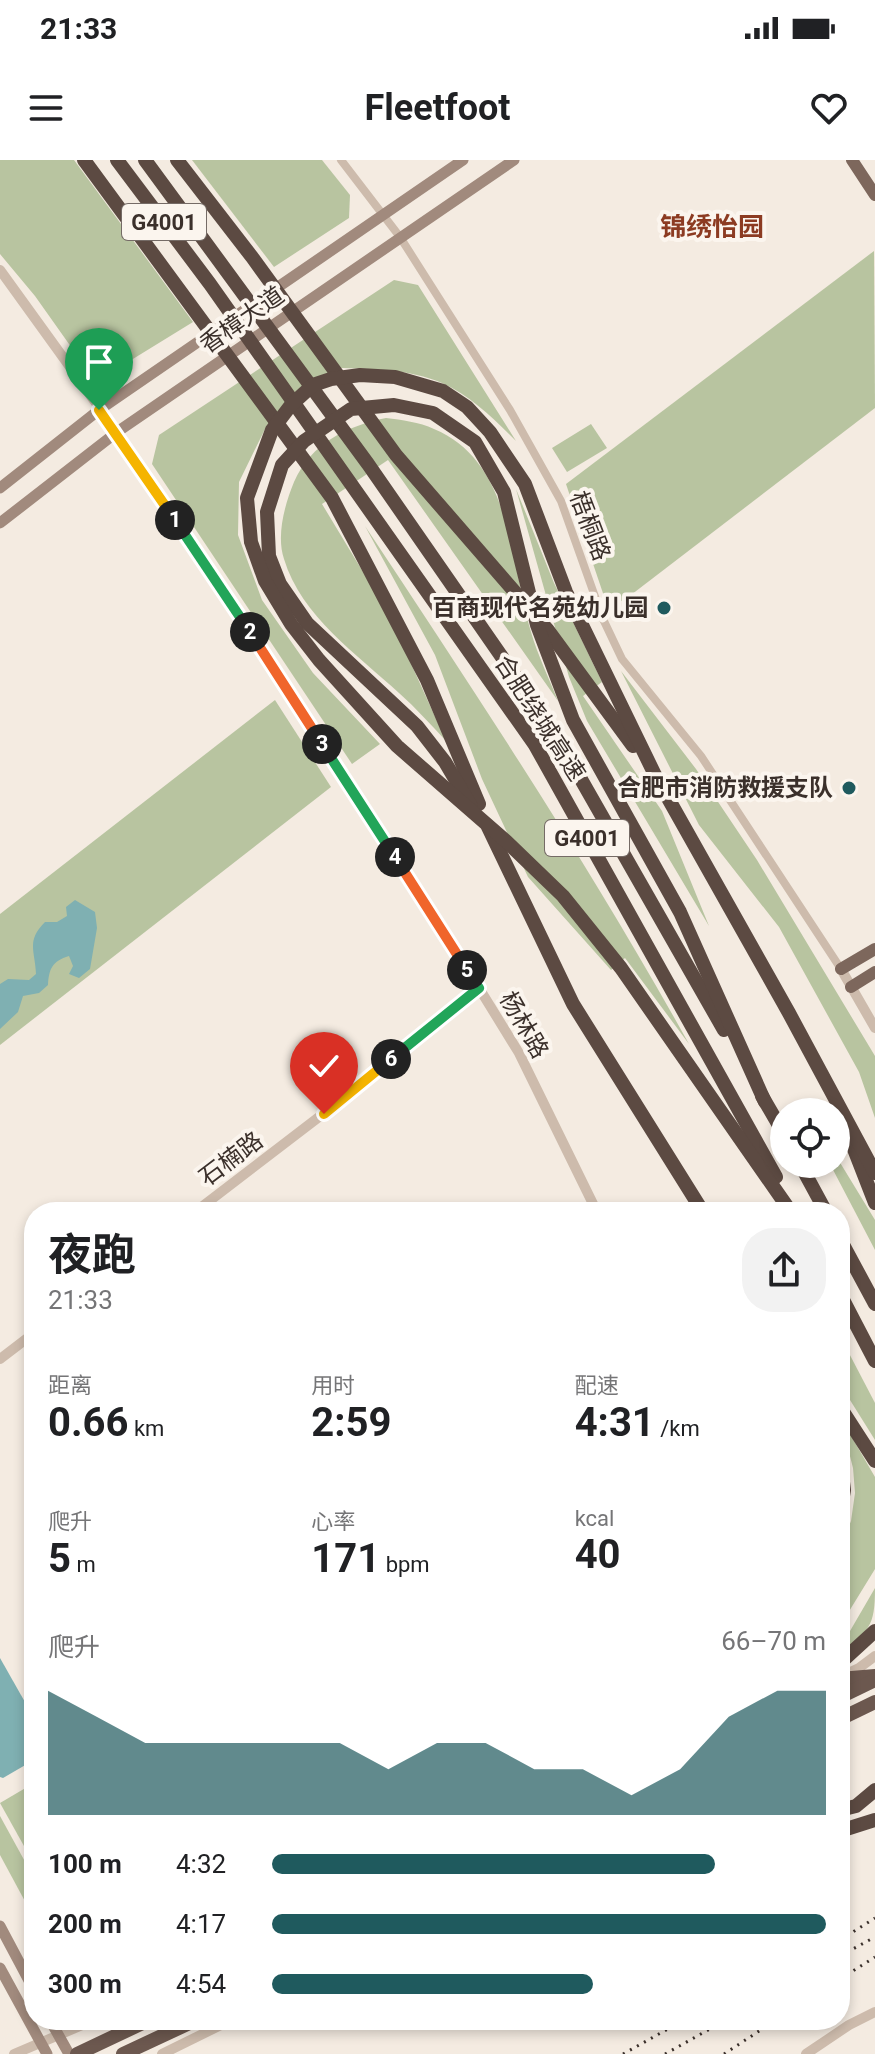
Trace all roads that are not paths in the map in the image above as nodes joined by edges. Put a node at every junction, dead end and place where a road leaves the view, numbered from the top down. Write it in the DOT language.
graph roads {
  1 [pos="84,160"];
  2 [pos="117,160"];
  3 [pos="145,160"];
  4 [pos="177,160"];
  5 [pos="341,160"];
  6 [pos="463,160"];
  7 [pos="514,160"];
  8 [pos="852,160"];
  9 [pos="875,195"];
  10 [pos="383,213"];
  11 [pos="400,237"];
  12 [pos="0,270"];
  13 [pos="99,410"];
  14 [pos="117,432"];
  15 [pos="0,488"];
  16 [pos="0,523"];
  17 [pos="655,775"];
  18 [pos="494,844"];
  19 [pos="875,949"];
  20 [pos="841,969"];
  21 [pos="875,972"];
  22 [pos="851,987"];
  23 [pos="479,988"];
  24 [pos="875,1028"];
  25 [pos="834,1098"];
  26 [pos="765,1102"];
  27 [pos="770,1110"];
  28 [pos="850,1127"];
  29 [pos="850,1139"];
  30 [pos="875,1173"];
  31 [pos="808,1178"];
  32 [pos="208,1202"];
  33 [pos="592,1202"];
  34 [pos="697,1202"];
  35 [pos="787,1202"];
  36 [pos="788,1202"];
  37 [pos="821,1202"];
  38 [pos="875,1203"];
  39 [pos="850,1258"];
  40 [pos="875,1304"];
  41 [pos="850,1313"];
  42 [pos="24,1341"];
  43 [pos="0,1359"];
  44 [pos="875,1361"];
  45 [pos="850,1422"];
  46 [pos="875,1461"];
  47 [pos="875,1631"];
  48 [pos="850,1654"];
  49 [pos="875,1656"];
  50 [pos="850,1673"];
  51 [pos="850,1678"];
  52 [pos="875,1678"];
  53 [pos="850,1692"];
  54 [pos="875,1702"];
  55 [pos="850,1714"];
  56 [pos="875,1790"];
  57 [pos="850,1808"];
  58 [pos="875,1820"];
  59 [pos="850,1828"];
  60 [pos="0,1926"];
  61 [pos="0,1968"];
  62 [pos="24,1971"];
  63 [pos="24,2012"];
  64 [pos="875,2012"];
  65 [pos="850,2024"];
  66 [pos="34,2030"];
  67 [pos="56,2030"];
  68 [pos="72,2030"];
  69 [pos="128,2030"];
  70 [pos="175,2030"];
  71 [pos="211,2030"];
  72 [pos="842,2030"];
  73 [pos="59,2036"];
  74 [pos="40,2041"];
  75 [pos="14,2054"];
  76 [pos="47,2054"];
  77 [pos="69,2054"];
  78 [pos="77,2054"];
  79 [pos="123,2054"];
  80 [pos="162,2054"];
  81 [pos="806,2054"];
  1 -- 18 [label="highway"];
  2 -- 36 [label="highway, 合肥绕城高速 / G4001"];
  3 -- 26 [label="highway, 合肥绕城高速 / G4001"];
  4 -- 17 [label="highway"];
  5 -- 10 [label="street, 梧桐路"];
  6 -- 10 [label="main road, 香樟大道"];
  7 -- 11 [label="main road, 香樟大道"];
  8 -- 9 [label="main road"];
  10 -- 11 [label="street, 梧桐路"];
  10 -- 13 [label="main road, 香樟大道"];
  11 -- 14 [label="main road, 香樟大道"];
  11 -- 20 [label="street, 梧桐路"];
  12 -- 13 [label="street, 杨林路"];
  13 -- 14 [label="street, 杨林路"];
  13 -- 15 [label="main road, 香樟大道"];
  14 -- 16 [label="main road, 香樟大道"];
  14 -- 23 [label="street, 杨林路"];
  17 -- 25 [label="highway"];
  17 -- 35 [label="highway"];
  18 -- 26 [label="highway"];
  18 -- 34 [label="highway"];
  19 -- 20 [label="main road"];
  20 -- 22 [label="street, 梧桐路"];
  21 -- 22 [label="main road"];
  22 -- 24 [label="street, 梧桐路"];
  23 -- 32 [label="street, 石楠路"];
  23 -- 33 [label="street, 杨林路"];
  26 -- 27 [label="highway, 合肥绕城高速 / G4001"];
  28 -- 30 [label="highway"];
  29 -- 38 [label="highway"];
  31 -- 37 [label="highway"];
  39 -- 40 [label="highway"];
  41 -- 44 [label="highway"];
  42 -- 43 [label="street"];
  45 -- 46 [label="highway"];
  47 -- 48 [label="highway"];
  49 -- 50 [label="street"];
  51 -- 52 [label="highway"];
  52 -- 53 [label="highway"];
  54 -- 55 [label="highway"];
  56 -- 57 [label="highway"];
  58 -- 59 [label="highway"];
  60 -- 62 [label="main road"];
  61 -- 63 [label="main road"];
  64 -- 65 [label="street"];
  66 -- 74 [label="main road"];
  67 -- 73 [label="main road"];
  68 -- 73 [label="street"];
  69 -- 78 [label="highway"];
  70 -- 79 [label="highway"];
  71 -- 80 [label="street"];
  72 -- 81 [label="street"];
  73 -- 74 [label="street"];
  73 -- 77 [label="main road"];
  74 -- 75 [label="street"];
  74 -- 76 [label="main road"];
}
